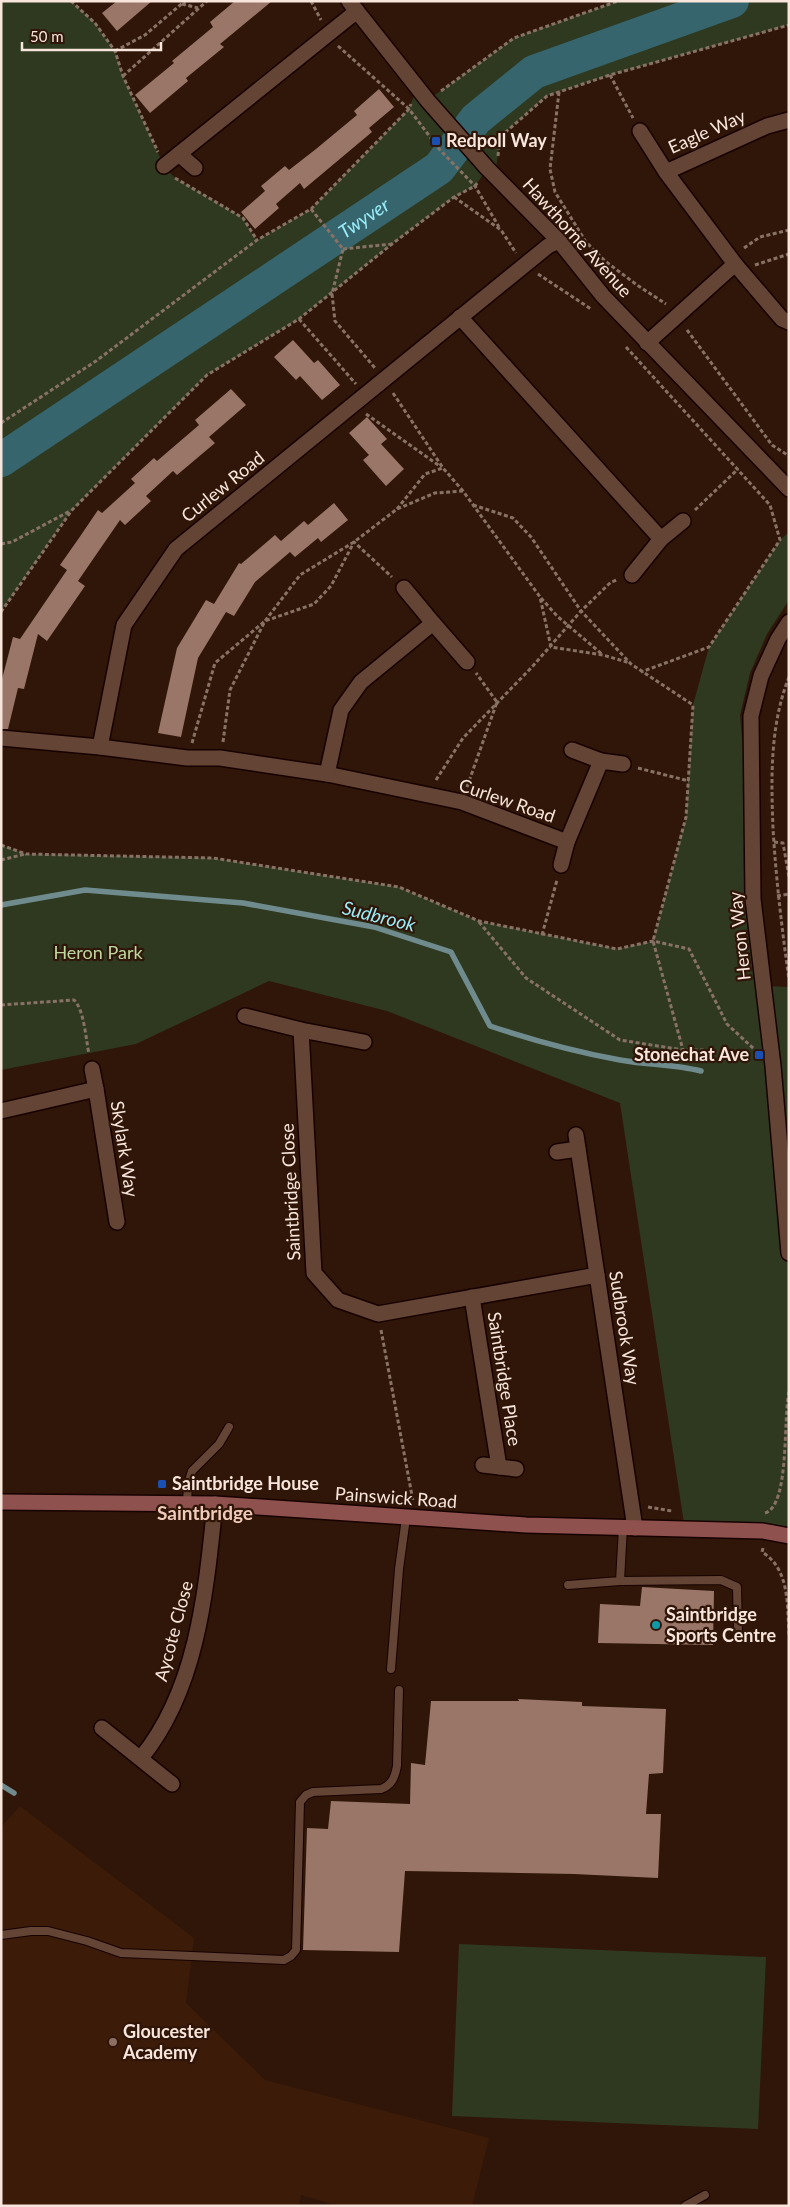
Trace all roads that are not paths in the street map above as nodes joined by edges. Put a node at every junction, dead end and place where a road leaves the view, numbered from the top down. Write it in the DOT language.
graph roads {
  1 [pos="353,6"];
  2 [pos="789,120"];
  3 [pos="640,131"];
  4 [pos="179,154"];
  5 [pos="164,166"];
  6 [pos="195,168"];
  7 [pos="666,172"];
  8 [pos="560,241"];
  9 [pos="735,264"];
  10 [pos="460,317"];
  11 [pos="789,322"];
  12 [pos="647,343"];
  13 [pos="789,489"];
  14 [pos="684,521"];
  15 [pos="661,539"];
  16 [pos="632,575"];
  17 [pos="404,588"];
  18 [pos="789,622"];
  19 [pos="433,623"];
  20 [pos="467,662"];
  21 [pos="1,738"];
  22 [pos="100,747"];
  23 [pos="572,750"];
  24 [pos="601,761"];
  25 [pos="623,764"];
  26 [pos="327,774"];
  27 [pos="567,842"];
  28 [pos="561,865"];
  29 [pos="245,1016"];
  30 [pos="301,1030"];
  31 [pos="364,1042"];
  32 [pos="92,1069"];
  33 [pos="96,1089"];
  34 [pos="1,1111"];
  35 [pos="557,1152"];
  36 [pos="116,1222"];
  37 [pos="789,1253"];
  38 [pos="597,1275"];
  39 [pos="472,1298"];
  40 [pos="228,1427"];
  41 [pos="482,1465"];
  42 [pos="499,1466"];
  43 [pos="516,1469"];
  44 [pos="1,1502"];
  45 [pos="187,1503"];
  46 [pos="214,1504"];
  47 [pos="411,1519"];
  48 [pos="629,1527"];
  49 [pos="789,1536"];
  50 [pos="620,1580"];
  51 [pos="568,1585"];
  52 [pos="738,1632"];
  53 [pos="391,1669"];
  54 [pos="399,1690"];
  55 [pos="102,1728"];
  56 [pos="140,1758"];
  57 [pos="172,1784"];
  58 [pos="1,1935"];
  59 [pos="705,2195"];
  60 [pos="685,2206"];
  1 -- 4 [label="street"];
  1 -- 8 [label="street, Hawthorne Avenue"];
  2 -- 7 [label="street, Eagle Way"];
  3 -- 7 [label="street"];
  4 -- 5 [label="street"];
  4 -- 6 [label="street"];
  7 -- 9 [label="street, Eagle Way"];
  8 -- 10 [label="street, Curlew Road"];
  8 -- 12 [label="street, Hawthorne Avenue"];
  9 -- 11 [label="street, Eagle Way"];
  9 -- 12 [label="street"];
  10 -- 15 [label="street"];
  10 -- 22 [label="street, Curlew Road"];
  12 -- 13 [label="street, Hawthorne Avenue"];
  14 -- 15 [label="street"];
  15 -- 16 [label="street"];
  17 -- 19 [label="street"];
  18 -- 37 [label="street, Heron Way"];
  19 -- 20 [label="street"];
  19 -- 26 [label="street"];
  21 -- 22 [label="street, Curlew Road"];
  22 -- 26 [label="street, Curlew Road"];
  23 -- 24 [label="street"];
  24 -- 25 [label="street"];
  24 -- 27 [label="street, Curlew Road"];
  26 -- 27 [label="street, Curlew Road"];
  27 -- 28 [label="street"];
  29 -- 30 [label="street"];
  30 -- 31 [label="street"];
  30 -- 39 [label="street, Saintbridge Close"];
  32 -- 33 [label="street"];
  33 -- 34 [label="street, Skylark Way"];
  33 -- 36 [label="street, Skylark Way"];
  35 -- 38 [label="street, Sudbrook Way"];
  38 -- 39 [label="street, Saintbridge Close"];
  38 -- 48 [label="street, Sudbrook Way"];
  39 -- 42 [label="street, Saintbridge Place"];
  40 -- 45 [label="lane"];
  41 -- 42 [label="street"];
  42 -- 43 [label="street"];
  44 -- 45 [label="main road, Painswick Road"];
  45 -- 46 [label="main road, Painswick Road"];
  46 -- 47 [label="main road, Painswick Road"];
  46 -- 56 [label="street, Aycote Close"];
  47 -- 48 [label="main road, Painswick Road"];
  47 -- 53 [label="lane"];
  48 -- 49 [label="main road, Painswick Road"];
  48 -- 50 [label="lane"];
  50 -- 51 [label="lane"];
  50 -- 52 [label="lane"];
  54 -- 58 [label="lane"];
  55 -- 56 [label="street"];
  56 -- 57 [label="street"];
  59 -- 60 [label="lane"];
}
